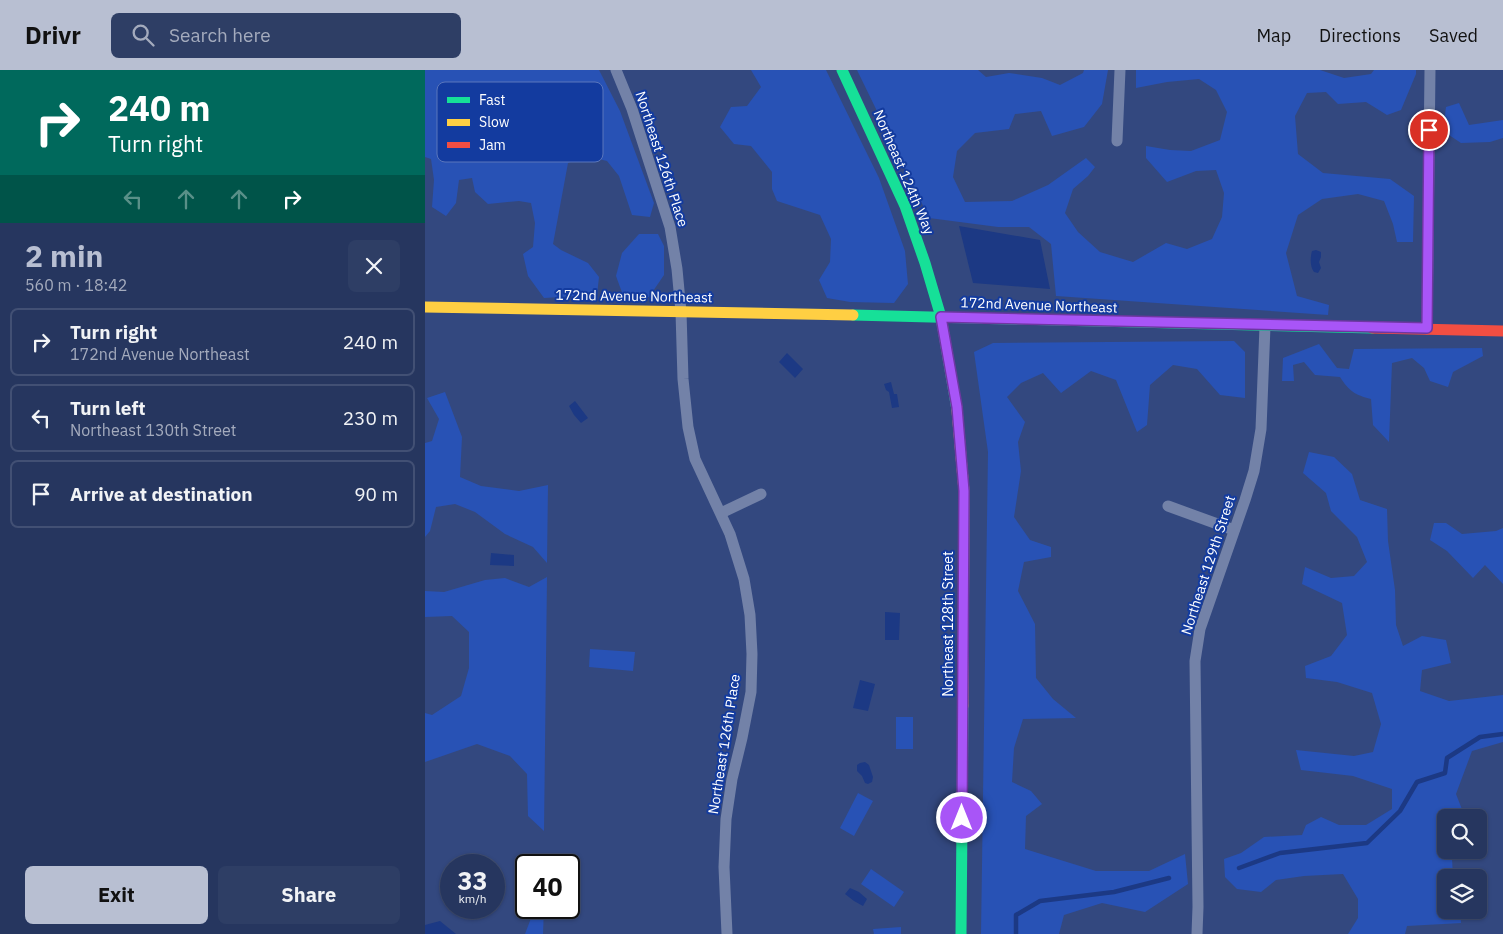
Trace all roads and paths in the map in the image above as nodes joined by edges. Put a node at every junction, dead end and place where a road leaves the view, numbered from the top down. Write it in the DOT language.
graph roads {
  1 [pos="616,70"];
  2 [pos="842,70"];
  3 [pos="1120,70"];
  4 [pos="1430,70"];
  5 [pos="1117,142"];
  6 [pos="425,307"];
  7 [pos="681,312"];
  8 [pos="941,317"];
  9 [pos="1265,326"];
  10 [pos="1427,328"];
  11 [pos="1503,331"];
  12 [pos="761,494"];
  13 [pos="1168,506"];
  14 [pos="721,512"];
  15 [pos="1234,530"];
  16 [pos="727,934"];
  17 [pos="961,934"];
  18 [pos="1197,934"];
  1 -- 7 [label="street, Northeast 126th Place"];
  2 -- 8 [label="street, Northeast 124th Way"];
  3 -- 5 [label="street"];
  4 -- 10 [label="street"];
  6 -- 7 [label="street, 172nd Avenue Northeast"];
  7 -- 8 [label="street, 172nd Avenue Northeast"];
  7 -- 14 [label="street, Northeast 126th Place"];
  8 -- 9 [label="street, 172nd Avenue Northeast"];
  8 -- 17 [label="street, Northeast 128th Street"];
  9 -- 10 [label="street, 172nd Avenue Northeast"];
  9 -- 15 [label="street, Northeast 129th Street"];
  10 -- 11 [label="street, 172nd Avenue Northeast"];
  12 -- 14 [label="street"];
  13 -- 15 [label="street"];
  14 -- 16 [label="street, Northeast 126th Place"];
  15 -- 18 [label="street, Northeast 129th Street"];
}
